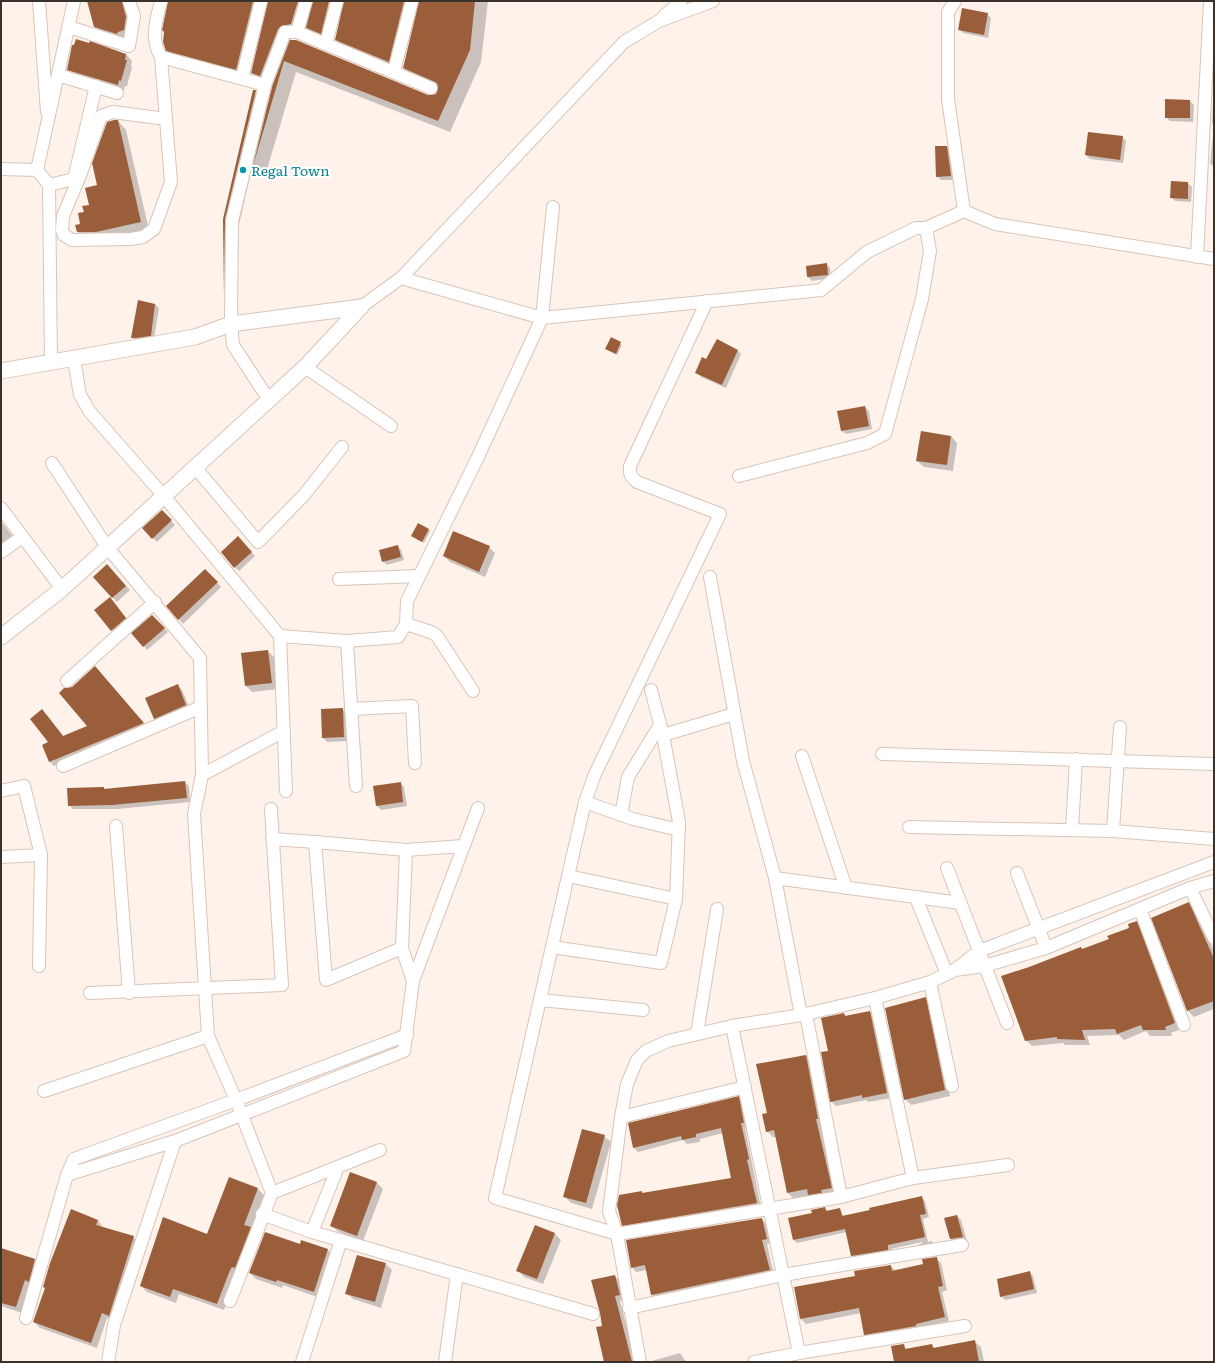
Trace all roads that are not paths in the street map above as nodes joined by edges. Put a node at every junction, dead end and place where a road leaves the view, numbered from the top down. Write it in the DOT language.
graph roads {
  1 [pos="39,1"];
  2 [pos="74,1"];
  3 [pos="129,1"];
  4 [pos="161,1"];
  5 [pos="261,1"];
  6 [pos="306,1"];
  7 [pos="337,1"];
  8 [pos="412,1"];
  9 [pos="681,1"];
  10 [pos="713,1"];
  11 [pos="954,1"];
  12 [pos="1210,1"];
  13 [pos="659,21"];
  14 [pos="69,27"];
  15 [pos="297,32"];
  16 [pos="326,44"];
  17 [pos="161,57"];
  18 [pos="394,71"];
  19 [pos="58,75"];
  20 [pos="242,78"];
  21 [pos="265,85"];
  22 [pos="96,86"];
  23 [pos="431,88"];
  24 [pos="117,93"];
  25 [pos="166,119"];
  26 [pos="47,124"];
  27 [pos="1,169"];
  28 [pos="37,170"];
  29 [pos="49,186"];
  30 [pos="553,207"];
  31 [pos="964,211"];
  32 [pos="926,228"];
  33 [pos="1197,257"];
  34 [pos="1214,259"];
  35 [pos="400,278"];
  36 [pos="707,301"];
  37 [pos="361,307"];
  38 [pos="542,318"];
  39 [pos="231,324"];
  40 [pos="74,359"];
  41 [pos="51,363"];
  42 [pos="305,367"];
  43 [pos="1,371"];
  44 [pos="268,400"];
  45 [pos="391,426"];
  46 [pos="342,447"];
  47 [pos="52,463"];
  48 [pos="194,466"];
  49 [pos="739,476"];
  50 [pos="163,495"];
  51 [pos="1,508"];
  52 [pos="22,537"];
  53 [pos="107,547"];
  54 [pos="1,552"];
  55 [pos="420,576"];
  56 [pos="710,577"];
  57 [pos="339,579"];
  58 [pos="62,589"];
  59 [pos="155,602"];
  60 [pos="406,624"];
  61 [pos="280,636"];
  62 [pos="1,638"];
  63 [pos="347,641"];
  64 [pos="67,681"];
  65 [pos="651,690"];
  66 [pos="473,691"];
  67 [pos="201,707"];
  68 [pos="351,709"];
  69 [pos="734,714"];
  70 [pos="1120,727"];
  71 [pos="662,730"];
  72 [pos="284,731"];
  73 [pos="882,754"];
  74 [pos="802,756"];
  75 [pos="1076,759"];
  76 [pos="1119,761"];
  77 [pos="415,763"];
  78 [pos="1214,764"];
  79 [pos="64,766"];
  80 [pos="202,775"];
  81 [pos="356,786"];
  82 [pos="1,791"];
  83 [pos="286,791"];
  84 [pos="585,802"];
  85 [pos="478,808"];
  86 [pos="271,809"];
  87 [pos="621,815"];
  88 [pos="116,826"];
  89 [pos="908,826"];
  90 [pos="679,830"];
  91 [pos="1072,830"];
  92 [pos="1113,831"];
  93 [pos="1214,838"];
  94 [pos="272,839"];
  95 [pos="315,842"];
  96 [pos="463,846"];
  97 [pos="406,850"];
  98 [pos="42,855"];
  99 [pos="1,857"];
  100 [pos="1214,862"];
  101 [pos="946,868"];
  102 [pos="1017,873"];
  103 [pos="568,876"];
  104 [pos="775,878"];
  105 [pos="1214,881"];
  106 [pos="846,888"];
  107 [pos="1190,888"];
  108 [pos="1122,897"];
  109 [pos="916,898"];
  110 [pos="676,899"];
  111 [pos="960,903"];
  112 [pos="718,909"];
  113 [pos="1135,911"];
  114 [pos="1038,929"];
  115 [pos="1214,938"];
  116 [pos="552,947"];
  117 [pos="402,948"];
  118 [pos="1046,948"];
  119 [pos="979,951"];
  120 [pos="39,966"];
  121 [pos="984,966"];
  122 [pos="951,972"];
  123 [pos="413,981"];
  124 [pos="930,982"];
  125 [pos="206,987"];
  126 [pos="90,993"];
  127 [pos="129,993"];
  128 [pos="875,998"];
  129 [pos="540,1000"];
  130 [pos="643,1010"];
  131 [pos="804,1014"];
  132 [pos="1007,1023"];
  133 [pos="1184,1025"];
  134 [pos="732,1026"];
  135 [pos="697,1034"];
  136 [pos="407,1035"];
  137 [pos="208,1036"];
  138 [pos="952,1086"];
  139 [pos="745,1087"];
  140 [pos="44,1091"];
  141 [pos="236,1100"];
  142 [pos="242,1115"];
  143 [pos="621,1117"];
  144 [pos="176,1141"];
  145 [pos="380,1150"];
  146 [pos="1008,1166"];
  147 [pos="338,1167"];
  148 [pos="67,1175"];
  149 [pos="913,1178"];
  150 [pos="272,1193"];
  151 [pos="841,1197"];
  152 [pos="770,1209"];
  153 [pos="262,1214"];
  154 [pos="312,1232"];
  155 [pos="617,1234"];
  156 [pos="341,1240"];
  157 [pos="962,1245"];
  158 [pos="457,1274"];
  159 [pos="783,1276"];
  160 [pos="230,1301"];
  161 [pos="629,1308"];
  162 [pos="593,1314"];
  163 [pos="26,1318"];
  164 [pos="965,1326"];
  165 [pos="799,1353"];
  166 [pos="108,1362"];
  167 [pos="302,1362"];
  168 [pos="445,1362"];
  169 [pos="640,1362"];
  170 [pos="754,1362"];
  1 -- 26 [label="street"];
  2 -- 14 [label="street"];
  3 -- 14 [label="street"];
  4 -- 17 [label="street"];
  5 -- 20 [label="street"];
  6 -- 15 [label="street"];
  7 -- 16 [label="street"];
  8 -- 18 [label="street"];
  9 -- 13 [label="street"];
  10 -- 13 [label="street"];
  11 -- 31 [label="street"];
  12 -- 33 [label="street"];
  13 -- 35 [label="street"];
  14 -- 19 [label="street"];
  15 -- 16 [label="street"];
  15 -- 21 [label="street"];
  16 -- 18 [label="street"];
  17 -- 20 [label="street"];
  17 -- 25 [label="street"];
  18 -- 23 [label="street"];
  19 -- 22 [label="street"];
  19 -- 26 [label="street"];
  20 -- 21 [label="street"];
  21 -- 39 [label="street"];
  22 -- 24 [label="street"];
  22 -- 29 [label="street"];
  25 -- 25 [label="street"];
  26 -- 28 [label="street"];
  27 -- 28 [label="street"];
  28 -- 29 [label="street"];
  29 -- 41 [label="street"];
  30 -- 38 [label="street"];
  31 -- 32 [label="street"];
  31 -- 33 [label="street"];
  32 -- 36 [label="street"];
  32 -- 49 [label="street"];
  33 -- 34 [label="street"];
  35 -- 37 [label="street"];
  35 -- 38 [label="street"];
  36 -- 38 [label="street"];
  36 -- 84 [label="street"];
  37 -- 39 [label="street"];
  37 -- 42 [label="street"];
  38 -- 55 [label="street"];
  39 -- 40 [label="street"];
  39 -- 44 [label="street"];
  40 -- 41 [label="street"];
  40 -- 50 [label="street"];
  41 -- 43 [label="street"];
  42 -- 44 [label="street"];
  42 -- 45 [label="street"];
  44 -- 48 [label="street"];
  46 -- 48 [label="street"];
  47 -- 53 [label="street"];
  48 -- 50 [label="street"];
  50 -- 53 [label="street"];
  50 -- 61 [label="street"];
  51 -- 52 [label="street"];
  52 -- 54 [label="street"];
  52 -- 58 [label="street"];
  53 -- 58 [label="street"];
  53 -- 59 [label="street"];
  55 -- 57 [label="street"];
  55 -- 60 [label="street"];
  56 -- 69 [label="street"];
  58 -- 62 [label="street"];
  59 -- 64 [label="street"];
  59 -- 67 [label="street"];
  60 -- 63 [label="street"];
  60 -- 66 [label="street"];
  61 -- 63 [label="street"];
  61 -- 72 [label="street"];
  63 -- 68 [label="street"];
  65 -- 71 [label="street"];
  67 -- 79 [label="street"];
  67 -- 80 [label="street"];
  68 -- 77 [label="street"];
  68 -- 81 [label="street"];
  69 -- 71 [label="street"];
  69 -- 104 [label="street"];
  70 -- 76 [label="street"];
  71 -- 87 [label="street"];
  71 -- 90 [label="street"];
  72 -- 80 [label="street"];
  72 -- 83 [label="street"];
  73 -- 75 [label="street"];
  74 -- 106 [label="street"];
  75 -- 76 [label="street"];
  75 -- 91 [label="street"];
  76 -- 78 [label="street"];
  76 -- 92 [label="street"];
  80 -- 125 [label="street"];
  82 -- 98 [label="street"];
  84 -- 87 [label="street"];
  84 -- 103 [label="street"];
  85 -- 96 [label="street"];
  86 -- 94 [label="street"];
  87 -- 90 [label="street"];
  88 -- 127 [label="street"];
  89 -- 91 [label="street"];
  90 -- 110 [label="street"];
  91 -- 92 [label="street"];
  92 -- 93 [label="street"];
  94 -- 95 [label="street"];
  94 -- 125 [label="street"];
  95 -- 97 [label="street"];
  95 -- 117 [label="street"];
  96 -- 97 [label="street"];
  96 -- 123 [label="street"];
  97 -- 117 [label="street"];
  98 -- 99 [label="street"];
  98 -- 120 [label="street"];
  100 -- 108 [label="street"];
  101 -- 111 [label="street"];
  102 -- 114 [label="street"];
  103 -- 110 [label="street"];
  103 -- 116 [label="street"];
  104 -- 106 [label="street"];
  104 -- 131 [label="street"];
  105 -- 107 [label="street"];
  106 -- 109 [label="street"];
  107 -- 113 [label="street"];
  107 -- 115 [label="street"];
  108 -- 113 [label="street"];
  108 -- 114 [label="street"];
  109 -- 111 [label="street"];
  109 -- 122 [label="street"];
  110 -- 116 [label="street"];
  111 -- 119 [label="street"];
  112 -- 135 [label="street"];
  113 -- 118 [label="street"];
  113 -- 133 [label="street"];
  114 -- 118 [label="street"];
  114 -- 119 [label="street"];
  116 -- 129 [label="street"];
  117 -- 123 [label="street"];
  118 -- 121 [label="street"];
  119 -- 121 [label="street"];
  119 -- 122 [label="street"];
  121 -- 122 [label="street"];
  121 -- 132 [label="street"];
  122 -- 124 [label="street"];
  123 -- 136 [label="street"];
  124 -- 128 [label="street"];
  124 -- 138 [label="street"];
  125 -- 127 [label="street"];
  125 -- 137 [label="street"];
  126 -- 127 [label="street"];
  128 -- 131 [label="street"];
  128 -- 149 [label="street"];
  129 -- 130 [label="street"];
  129 -- 155 [label="street"];
  131 -- 134 [label="street"];
  131 -- 151 [label="street"];
  134 -- 135 [label="street"];
  134 -- 139 [label="street"];
  135 -- 143 [label="street"];
  136 -- 141 [label="street"];
  136 -- 142 [label="street"];
  137 -- 140 [label="street"];
  137 -- 141 [label="street"];
  139 -- 143 [label="street"];
  139 -- 152 [label="street"];
  141 -- 142 [label="street"];
  141 -- 148 [label="street"];
  142 -- 144 [label="street"];
  142 -- 150 [label="street"];
  143 -- 155 [label="street"];
  144 -- 148 [label="street"];
  144 -- 166 [label="street"];
  145 -- 147 [label="street"];
  146 -- 149 [label="street"];
  147 -- 150 [label="street"];
  147 -- 154 [label="street"];
  148 -- 163 [label="street"];
  149 -- 151 [label="street"];
  150 -- 153 [label="street"];
  151 -- 152 [label="street"];
  152 -- 155 [label="street"];
  152 -- 159 [label="street"];
  153 -- 154 [label="street"];
  153 -- 160 [label="street"];
  154 -- 156 [label="street"];
  155 -- 161 [label="street"];
  156 -- 158 [label="street"];
  156 -- 167 [label="street"];
  157 -- 159 [label="street"];
  158 -- 162 [label="street"];
  158 -- 168 [label="street"];
  159 -- 161 [label="street"];
  159 -- 165 [label="street"];
  161 -- 169 [label="street"];
  164 -- 165 [label="street"];
  165 -- 170 [label="street"];
}
